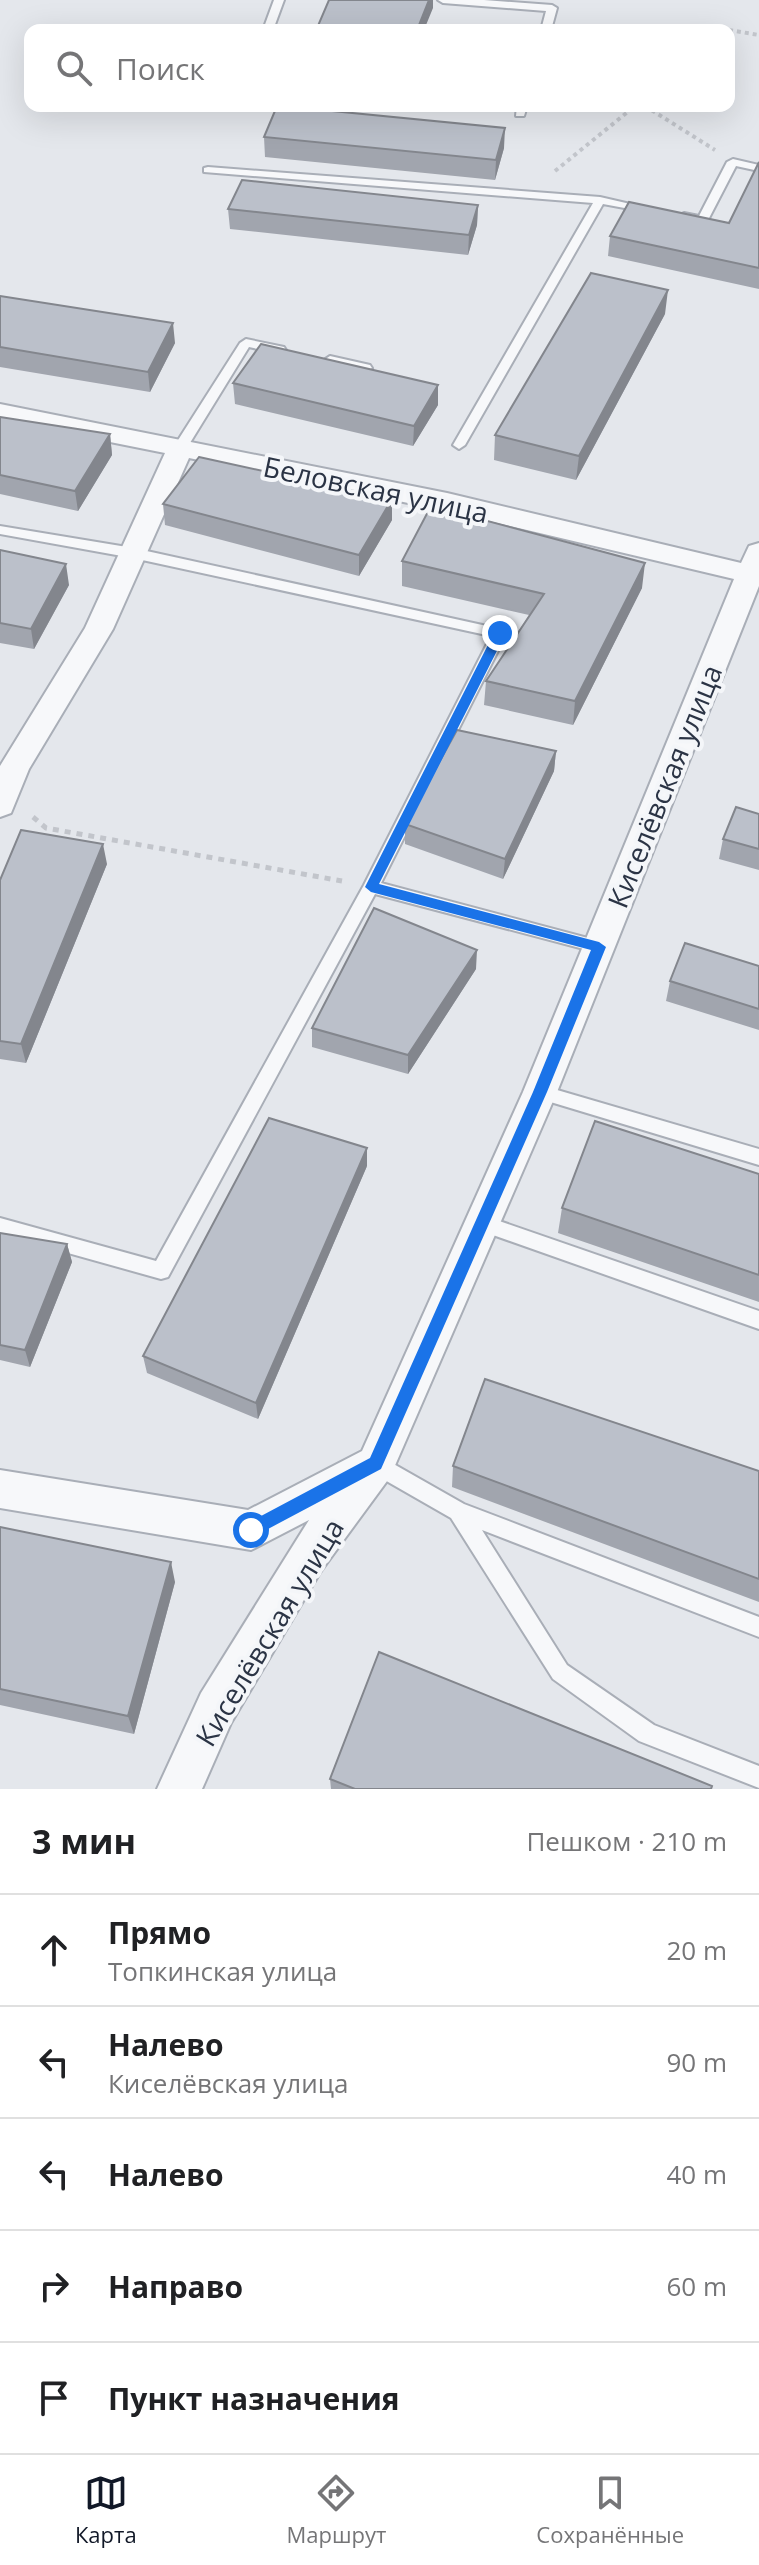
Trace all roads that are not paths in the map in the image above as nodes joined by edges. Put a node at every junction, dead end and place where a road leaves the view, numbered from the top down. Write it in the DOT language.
graph roads {
  1 [pos="279,0"];
  2 [pos="450,0"];
  3 [pos="270,24"];
  4 [pos="548,24"];
  5 [pos="759,168"];
  6 [pos="208,170"];
  7 [pos="600,200"];
  8 [pos="659,211"];
  9 [pos="673,214"];
  10 [pos="291,352"];
  11 [pos="321,358"];
  12 [pos="366,368"];
  13 [pos="0,412"];
  14 [pos="459,445"];
  15 [pos="180,448"];
  16 [pos="0,530"];
  17 [pos="133,553"];
  18 [pos="756,567"];
  19 [pos="2,796"];
  20 [pos="371,887"];
  21 [pos="599,947"];
  22 [pos="540,1092"];
  23 [pos="759,1157"];
  24 [pos="482,1223"];
  25 [pos="0,1226"];
  26 [pos="759,1320"];
  27 [pos="376,1464"];
  28 [pos="0,1489"];
  29 [pos="458,1511"];
  30 [pos="759,1627"];
  31 [pos="759,1777"];
  32 [pos="179,1789"];
  1 -- 3 [label="lane"];
  2 -- 4 [label="lane"];
  5 -- 9 [label="lane"];
  6 -- 7 [label="lane"];
  7 -- 8 [label="lane"];
  7 -- 14 [label="lane"];
  10 -- 15 [label="lane"];
  11 -- 12 [label="lane"];
  13 -- 15 [label="street, Беловская улица"];
  15 -- 17 [label="street"];
  15 -- 18 [label="street, Беловская улица"];
  16 -- 17 [label="lane"];
  17 -- 19 [label="street"];
  17 -- 20 [label="lane"];
  18 -- 21 [label="street, Киселёвская улица"];
  20 -- 21 [label="lane"];
  20 -- 25 [label="lane"];
  21 -- 22 [label="street, Киселёвская улица"];
  22 -- 23 [label="lane"];
  22 -- 24 [label="street, Киселёвская улица"];
  24 -- 26 [label="lane"];
  24 -- 27 [label="street, Киселёвская улица"];
  27 -- 28 [label="street"];
  27 -- 29 [label="lane"];
  27 -- 32 [label="street, Киселёвская улица"];
  29 -- 30 [label="lane"];
  29 -- 31 [label="lane"];
}
